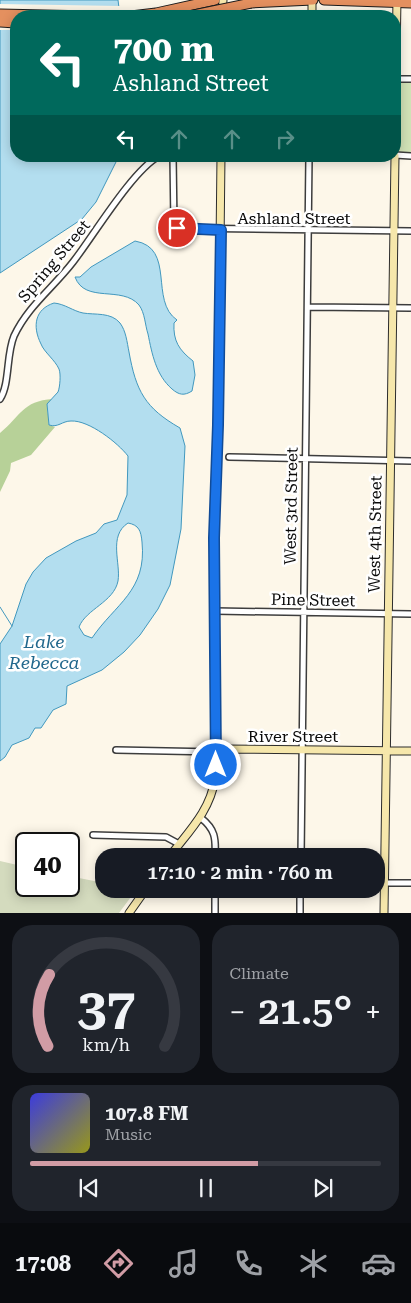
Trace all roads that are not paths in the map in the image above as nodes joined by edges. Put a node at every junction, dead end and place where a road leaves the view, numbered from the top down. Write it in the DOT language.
graph roads {
  1 [pos="215,0"];
  2 [pos="313,0"];
  3 [pos="324,0"];
  4 [pos="397,1"];
  5 [pos="411,3"];
  6 [pos="170,10"];
  7 [pos="216,10"];
  8 [pos="152,162"];
  9 [pos="173,162"];
  10 [pos="221,162"];
  11 [pos="309,162"];
  12 [pos="395,162"];
  13 [pos="221,230"];
  14 [pos="308,230"];
  15 [pos="393,231"];
  16 [pos="411,231"];
  17 [pos="308,307"];
  18 [pos="392,308"];
  19 [pos="411,308"];
  20 [pos="0,399"];
  21 [pos="229,456"];
  22 [pos="305,458"];
  23 [pos="389,460"];
  24 [pos="411,461"];
  25 [pos="215,610"];
  26 [pos="303,612"];
  27 [pos="388,614"];
  28 [pos="411,614"];
  29 [pos="301,749"];
  30 [pos="116,750"];
  31 [pos="386,751"];
  32 [pos="411,751"];
  33 [pos="216,752"];
  34 [pos="201,818"];
  35 [pos="93,835"];
  36 [pos="179,844"];
  37 [pos="176,848"];
  38 [pos="215,848"];
  39 [pos="301,848"];
  40 [pos="385,883"];
  41 [pos="411,883"];
  42 [pos="140,898"];
  43 [pos="215,898"];
  44 [pos="300,898"];
  45 [pos="384,898"];
  46 [pos="129,913"];
  47 [pos="215,913"];
  48 [pos="300,913"];
  49 [pos="384,913"];
  1 -- 6 [label="highway"];
  2 -- 7 [label="highway, bridge"];
  3 -- 4 [label="highway"];
  4 -- 5 [label="highway"];
  8 -- 20 [label="street, Spring Street"];
  9 -- 13 [label="street, Ashland Street"];
  10 -- 13 [label="street"];
  11 -- 14 [label="street, West 3rd Street"];
  12 -- 15 [label="street, West 4th Street"];
  13 -- 14 [label="street, Ashland Street"];
  13 -- 25 [label="street"];
  14 -- 15 [label="street, Ashland Street"];
  14 -- 17 [label="street, West 3rd Street"];
  15 -- 16 [label="street, Ashland Street"];
  15 -- 18 [label="street, West 4th Street"];
  17 -- 18 [label="street"];
  17 -- 22 [label="street, West 3rd Street"];
  18 -- 19 [label="street"];
  18 -- 23 [label="street, West 4th Street"];
  21 -- 22 [label="street"];
  22 -- 23 [label="street"];
  22 -- 26 [label="street, West 3rd Street"];
  23 -- 24 [label="street"];
  23 -- 27 [label="street, West 4th Street"];
  25 -- 26 [label="street, Pine Street"];
  25 -- 33 [label="street"];
  26 -- 27 [label="street, Pine Street"];
  26 -- 29 [label="street, West 3rd Street"];
  27 -- 28 [label="street, Pine Street"];
  27 -- 31 [label="street, West 4th Street"];
  29 -- 31 [label="street, River Street"];
  29 -- 33 [label="street, River Street"];
  29 -- 39 [label="street, West 3rd Street"];
  30 -- 33 [label="street, River Street"];
  31 -- 32 [label="street, River Street"];
  31 -- 40 [label="street, West 4th Street"];
  33 -- 34 [label="street"];
  34 -- 36 [label="street"];
  34 -- 38 [label="street"];
  35 -- 36 [label="street"];
  36 -- 37 [label="street"];
  40 -- 41 [label="street"];
  42 -- 46 [label="street"];
  43 -- 47 [label="street"];
  44 -- 48 [label="street"];
  45 -- 49 [label="street, West 4th Street"];
}
